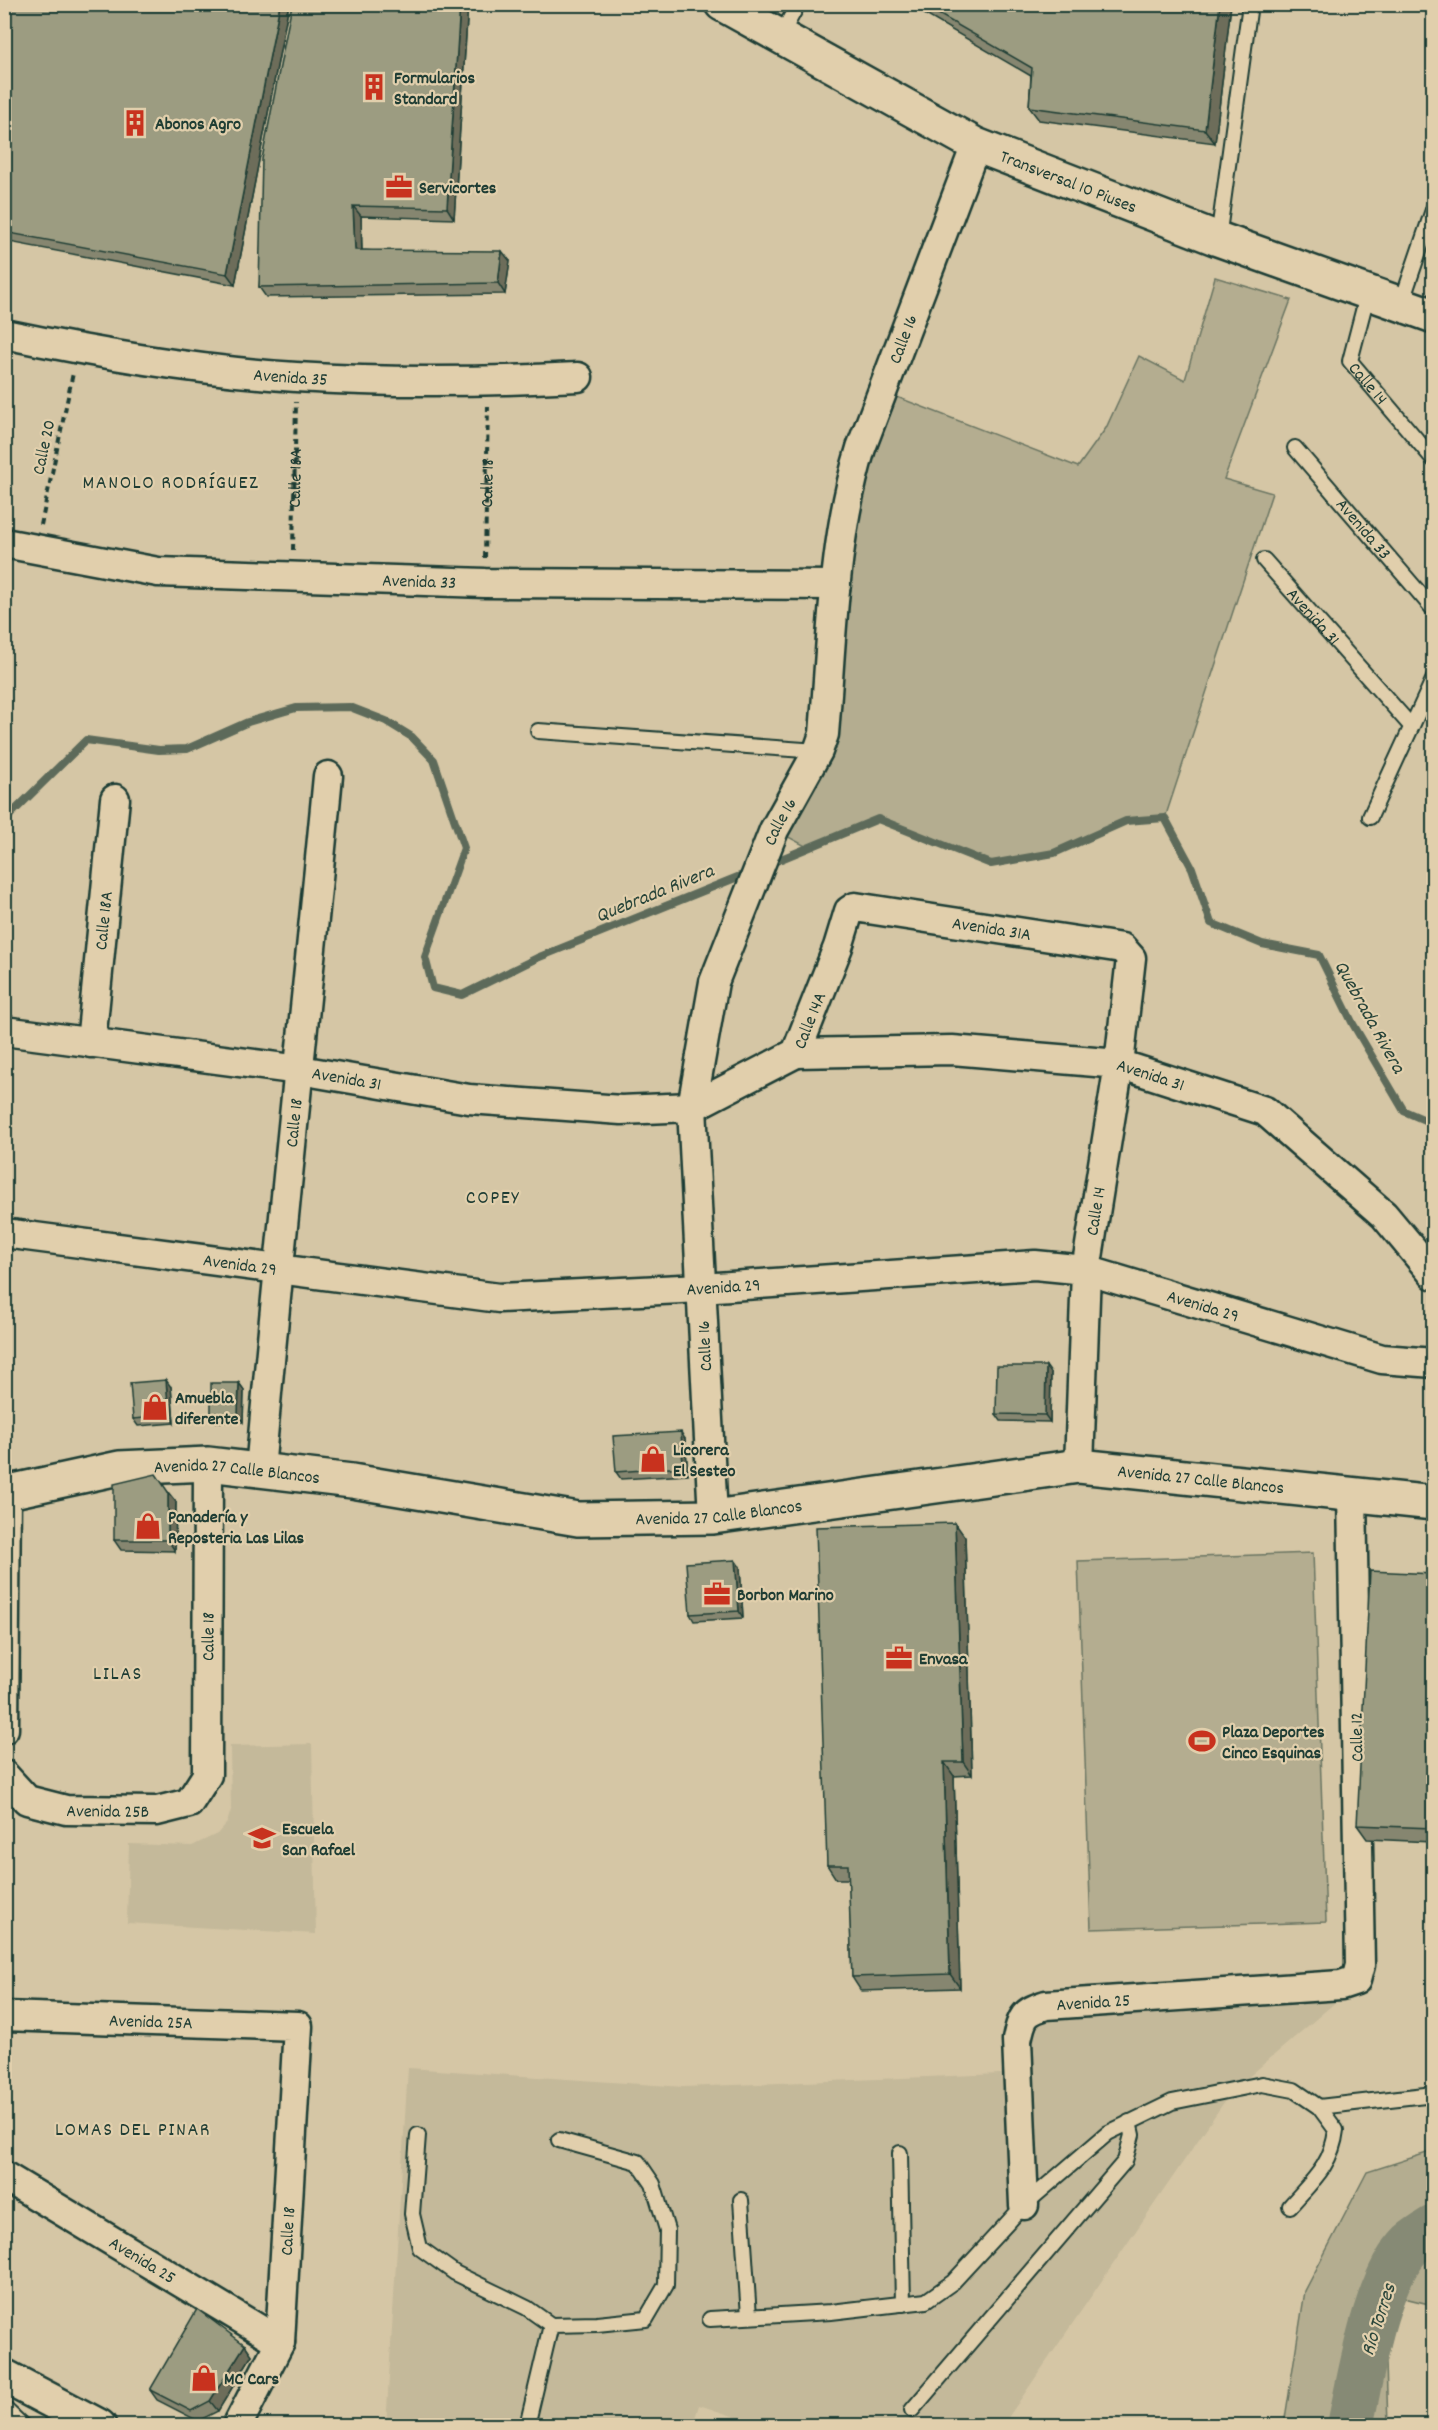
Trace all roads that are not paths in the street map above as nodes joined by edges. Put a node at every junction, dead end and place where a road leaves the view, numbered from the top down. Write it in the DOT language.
graph roads {
  1 [pos="722,4"];
  2 [pos="798,4"];
  3 [pos="1250,4"];
  4 [pos="779,38"];
  5 [pos="976,145"];
  6 [pos="1434,207"];
  7 [pos="1218,239"];
  8 [pos="1368,292"];
  9 [pos="1401,304"];
  10 [pos="1434,316"];
  11 [pos="4,334"];
  12 [pos="578,377"];
  13 [pos="1296,448"];
  14 [pos="1434,460"];
  15 [pos="4,543"];
  16 [pos="1264,560"];
  17 [pos="836,585"];
  18 [pos="1434,610"];
  19 [pos="1434,678"];
  20 [pos="1412,726"];
  21 [pos="538,731"];
  22 [pos="818,751"];
  23 [pos="328,776"];
  24 [pos="115,799"];
  25 [pos="1370,817"];
  26 [pos="849,911"];
  27 [pos="1131,958"];
  28 [pos="4,1031"];
  29 [pos="90,1043"];
  30 [pos="796,1053"];
  31 [pos="1119,1064"];
  32 [pos="300,1070"];
  33 [pos="692,1107"];
  34 [pos="4,1233"];
  35 [pos="278,1268"];
  36 [pos="1086,1270"];
  37 [pos="1434,1275"];
  38 [pos="700,1288"];
  39 [pos="1434,1363"];
  40 [pos="208,1464"];
  41 [pos="1078,1466"];
  42 [pos="260,1471"];
  43 [pos="5,1493"];
  44 [pos="1352,1493"];
  45 [pos="1434,1503"];
  46 [pos="712,1517"];
  47 [pos="4,1729"];
  48 [pos="4,1775"];
  49 [pos="189,1803"];
  50 [pos="1356,1980"];
  51 [pos="4,2016"];
  52 [pos="298,2026"];
  53 [pos="1434,2094"];
  54 [pos="1319,2107"];
  55 [pos="1129,2122"];
  56 [pos="418,2135"];
  57 [pos="559,2140"];
  58 [pos="900,2153"];
  59 [pos="4,2176"];
  60 [pos="741,2200"];
  61 [pos="1024,2205"];
  62 [pos="1290,2206"];
  63 [pos="903,2304"];
  64 [pos="749,2316"];
  65 [pos="710,2319"];
  66 [pos="551,2325"];
  67 [pos="280,2342"];
  68 [pos="4,2376"];
  69 [pos="4,2408"];
  70 [pos="912,2410"];
  71 [pos="23,2426"];
  72 [pos="99,2426"];
  73 [pos="237,2426"];
  74 [pos="527,2426"];
  1 -- 4 [label="main road, Transversal 10 Piuses"];
  2 -- 4 [label="lane"];
  3 -- 7 [label="lane"];
  4 -- 5 [label="main road, Transversal 10 Piuses"];
  5 -- 7 [label="main road, Transversal 10 Piuses"];
  5 -- 17 [label="street, Calle 16"];
  6 -- 9 [label="lane"];
  7 -- 8 [label="main road, Transversal 10 Piuses"];
  8 -- 9 [label="main road, Transversal 10 Piuses"];
  8 -- 14 [label="lane, Calle 14"];
  9 -- 10 [label="main road, Transversal 10 Piuses"];
  11 -- 12 [label="street, Avenida 35"];
  13 -- 18 [label="lane, Avenida 33"];
  15 -- 17 [label="street, Avenida 33"];
  16 -- 20 [label="lane, Avenida 31"];
  17 -- 22 [label="street, Calle 16"];
  19 -- 20 [label="lane"];
  20 -- 25 [label="lane"];
  21 -- 22 [label="lane"];
  22 -- 33 [label="street, Calle 16"];
  23 -- 32 [label="street, Calle 18"];
  24 -- 29 [label="street, Calle 18A"];
  26 -- 27 [label="street, Avenida 31A"];
  26 -- 30 [label="street, Calle 14A"];
  27 -- 31 [label="street, Calle 14"];
  28 -- 29 [label="street, Avenida 31"];
  29 -- 32 [label="street, Avenida 31"];
  30 -- 31 [label="street, Avenida 31"];
  30 -- 33 [label="street, Calle 14A"];
  31 -- 36 [label="street, Calle 14"];
  31 -- 37 [label="street, Avenida 31"];
  32 -- 33 [label="street, Avenida 31"];
  32 -- 35 [label="street, Calle 18"];
  33 -- 38 [label="street, Calle 16"];
  34 -- 35 [label="street, Avenida 29"];
  35 -- 38 [label="street, Avenida 29"];
  35 -- 42 [label="street, Calle 18"];
  36 -- 38 [label="street, Avenida 29"];
  36 -- 39 [label="street, Avenida 29"];
  36 -- 41 [label="street, Calle 14"];
  38 -- 46 [label="street, Calle 16"];
  40 -- 42 [label="main road, Avenida 27 Calle Blancos"];
  40 -- 43 [label="main road, Avenida 27 Calle Blancos"];
  40 -- 49 [label="street, Calle 18"];
  41 -- 44 [label="main road, Avenida 27 Calle Blancos"];
  41 -- 46 [label="main road, Avenida 27 Calle Blancos"];
  42 -- 46 [label="main road, Avenida 27 Calle Blancos"];
  43 -- 47 [label="street"];
  44 -- 45 [label="main road, Avenida 27 Calle Blancos"];
  44 -- 50 [label="street, Calle 12"];
  48 -- 49 [label="street, Avenida 25B"];
  50 -- 61 [label="street, Avenida 25"];
  51 -- 52 [label="street, Avenida 25A"];
  52 -- 67 [label="street, Calle 18"];
  53 -- 54 [label="lane"];
  54 -- 55 [label="lane"];
  54 -- 62 [label="lane"];
  55 -- 61 [label="lane"];
  55 -- 70 [label="lane"];
  56 -- 66 [label="lane"];
  57 -- 66 [label="lane"];
  58 -- 63 [label="lane"];
  59 -- 67 [label="street, Avenida 25"];
  60 -- 64 [label="lane"];
  61 -- 63 [label="lane"];
  63 -- 64 [label="lane"];
  64 -- 65 [label="lane"];
  66 -- 74 [label="lane"];
  67 -- 73 [label="street, Calle 18"];
  68 -- 72 [label="main road"];
  69 -- 71 [label="lane"];
}
